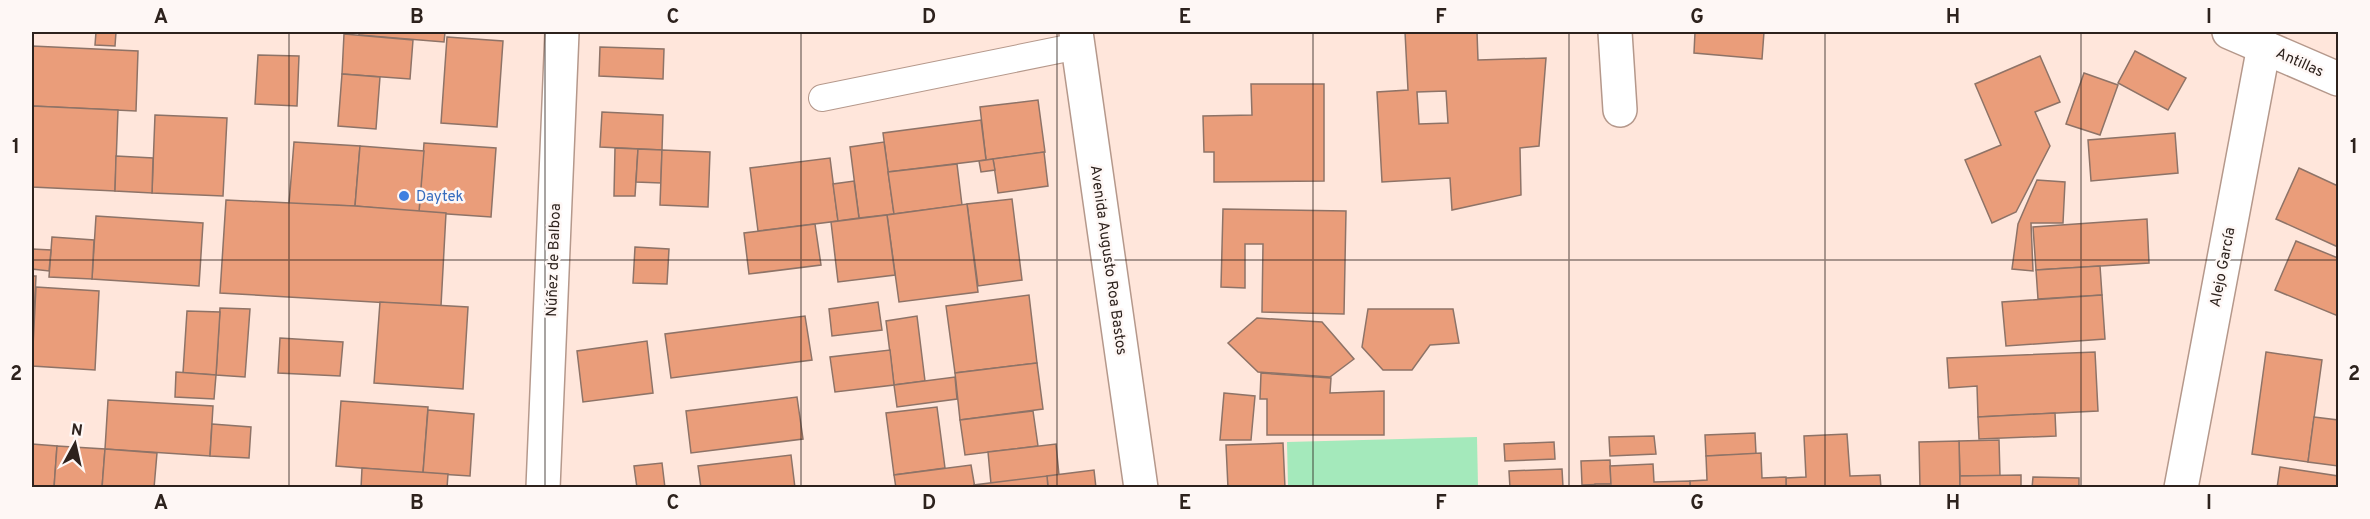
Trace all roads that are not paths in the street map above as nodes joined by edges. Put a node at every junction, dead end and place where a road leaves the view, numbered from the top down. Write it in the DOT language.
graph roads {
  1 [pos="562,32"];
  2 [pos="1615,32"];
  3 [pos="2229,32"];
  4 [pos="1077,39"];
  5 [pos="2264,45"];
  6 [pos="2338,79"];
  7 [pos="822,98"];
  8 [pos="1620,110"];
  9 [pos="543,488"];
  10 [pos="1141,488"];
  11 [pos="2181,488"];
  1 -- 9 [label="street, Núñez de Balboa"];
  2 -- 8 [label="street"];
  3 -- 5 [label="street, Antillas"];
  4 -- 7 [label="lane"];
  4 -- 10 [label="street, Avenida Augusto Roa Bastos"];
  5 -- 6 [label="street, Antillas"];
  5 -- 11 [label="street, Alejo García"];
}
